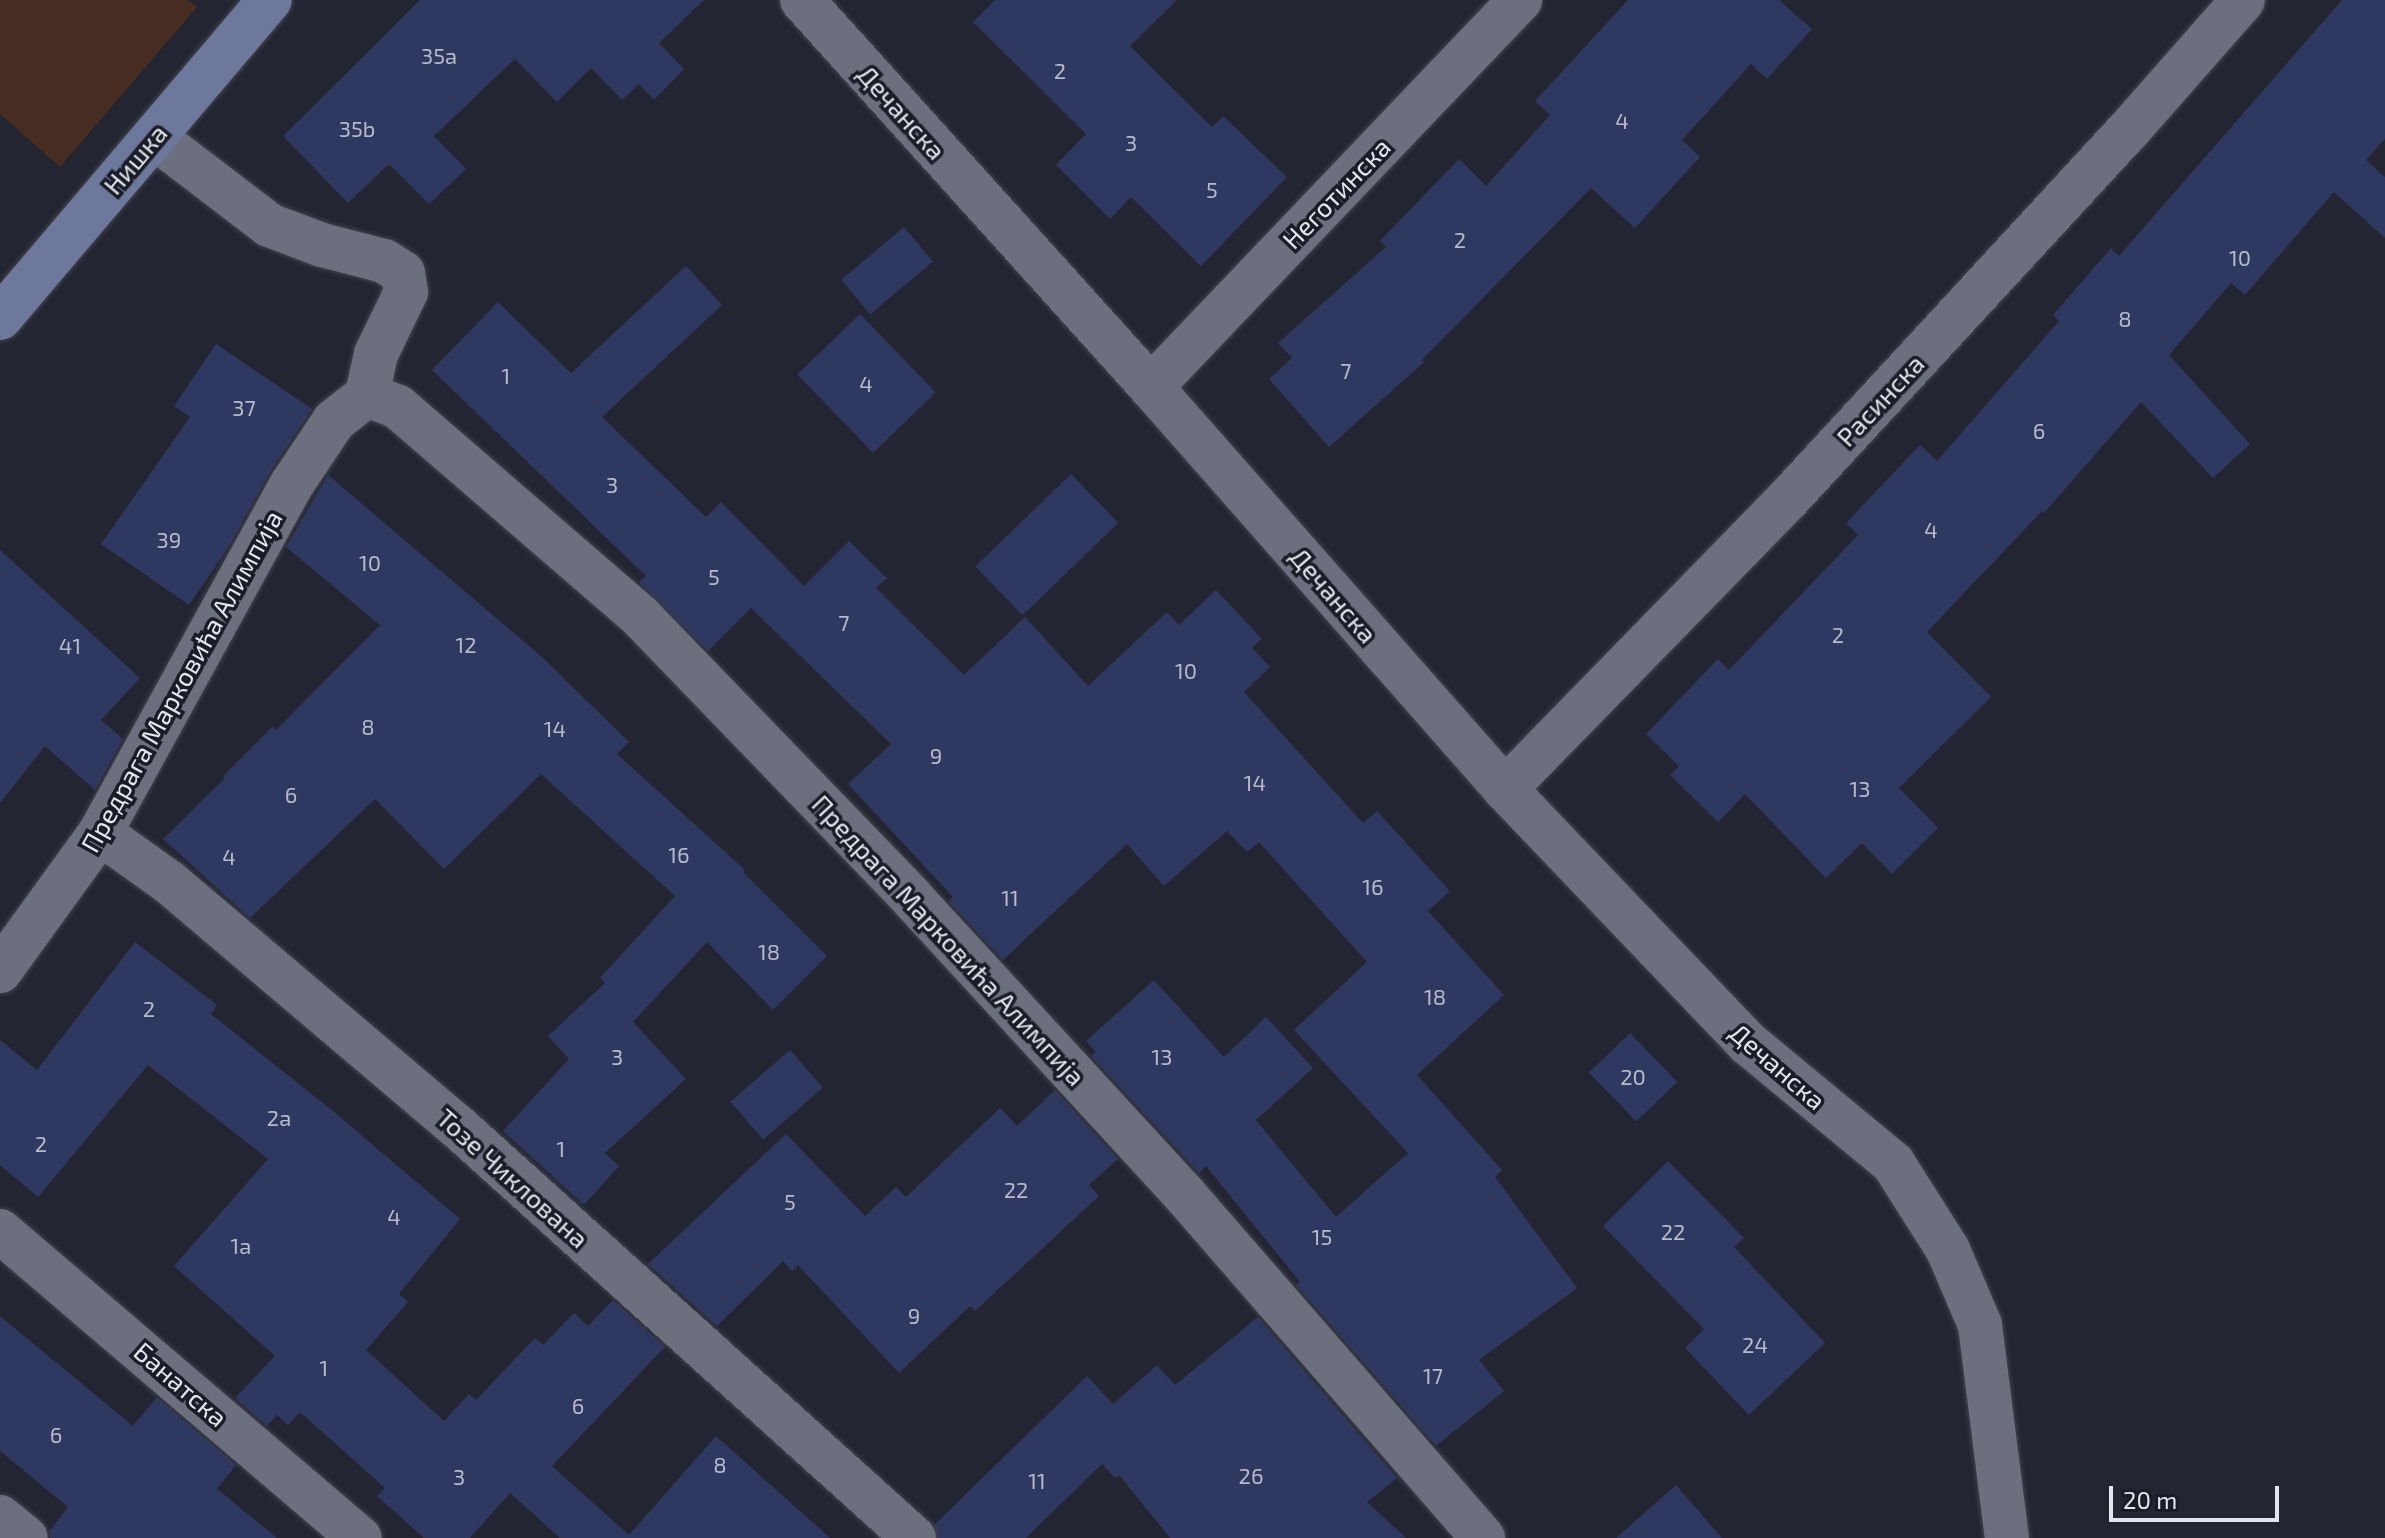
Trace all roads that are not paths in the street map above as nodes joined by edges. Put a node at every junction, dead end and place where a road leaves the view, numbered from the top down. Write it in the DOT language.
graph roads {
  1 [pos="270,0"];
  2 [pos="1520,0"];
  3 [pos="2243,0"];
  4 [pos="818,5"];
  5 [pos="154,137"];
  6 [pos="0,318"];
  7 [pos="1151,387"];
  8 [pos="367,395"];
  9 [pos="1505,789"];
  10 [pos="100,833"];
  11 [pos="0,971"];
  12 [pos="0,1231"];
  13 [pos="0,1517"];
  14 [pos="26,1538"];
  15 [pos="360,1538"];
  16 [pos="914,1538"];
  17 [pos="1483,1538"];
  18 [pos="2007,1538"];
  1 -- 5 [label="main road, Нишка"];
  2 -- 7 [label="street, Неготинска"];
  3 -- 9 [label="street, Расинска"];
  4 -- 7 [label="street, Дечанска"];
  5 -- 6 [label="main road, Нишка"];
  5 -- 8 [label="street"];
  7 -- 9 [label="street, Дечанска"];
  8 -- 10 [label="street, Предрага Марковића Алимпија"];
  8 -- 17 [label="street, Предрага Марковића Алимпија"];
  9 -- 18 [label="street, Дечанска"];
  10 -- 11 [label="street, Предрага Марковића Алимпија"];
  10 -- 16 [label="street, Тозе Чиклована"];
  12 -- 15 [label="street, Банатска"];
  13 -- 14 [label="street"];
}
